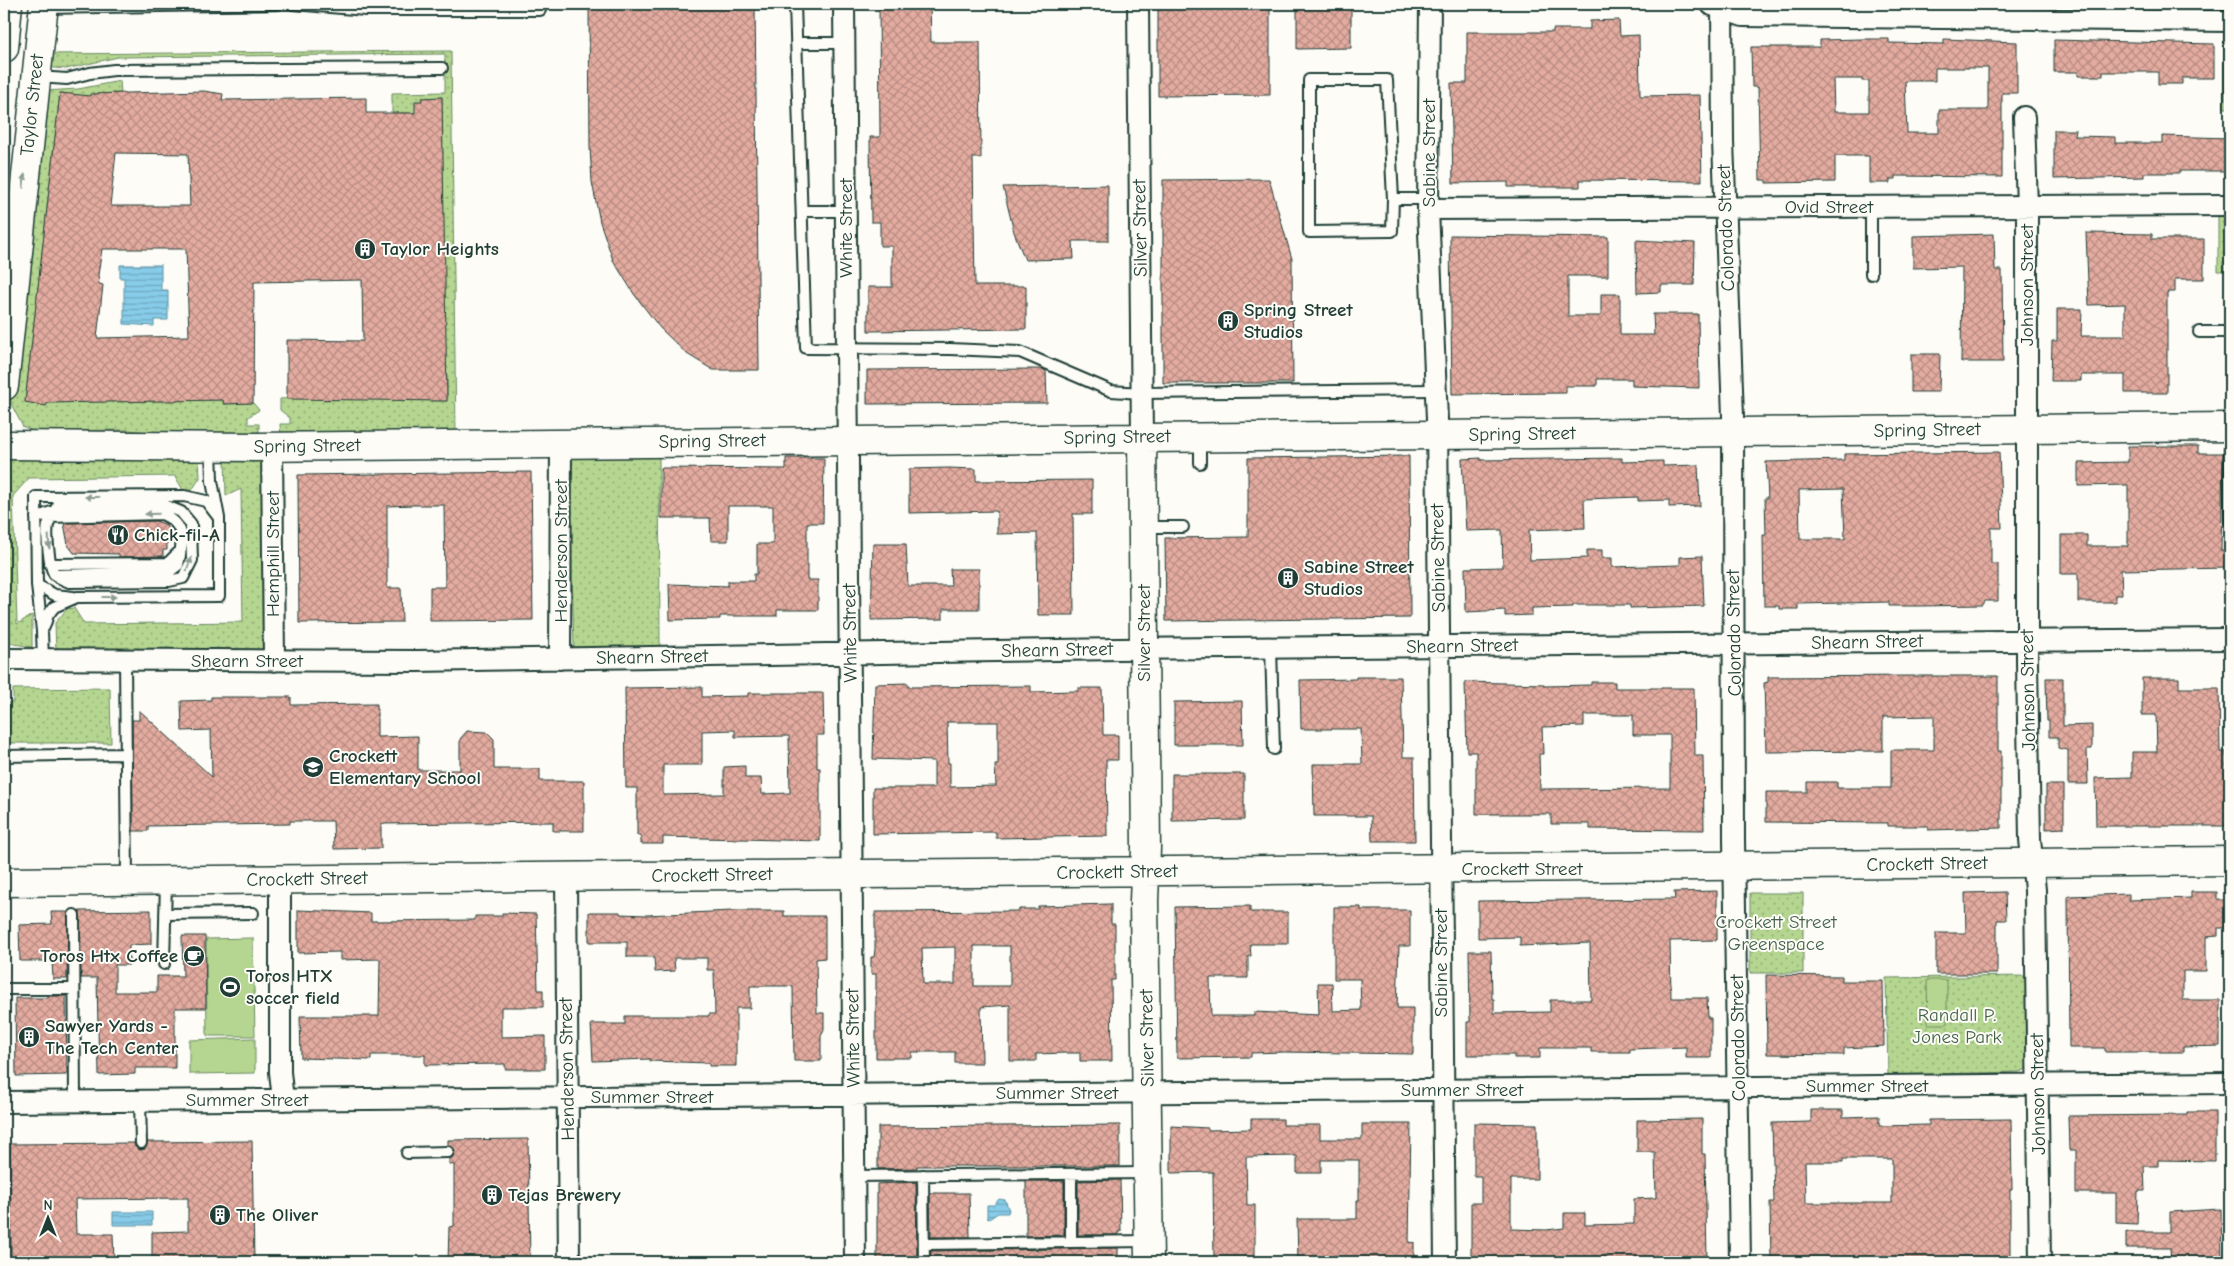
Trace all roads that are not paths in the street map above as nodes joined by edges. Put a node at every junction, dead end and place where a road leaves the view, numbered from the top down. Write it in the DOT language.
graph roads {
  1 [pos="278,4"];
  2 [pos="293,4"];
  3 [pos="539,4"];
  4 [pos="795,4"];
  5 [pos="844,4"];
  6 [pos="1138,4"];
  7 [pos="1430,4"];
  8 [pos="6,6"];
  9 [pos="44,6"];
  10 [pos="1718,6"];
  11 [pos="2230,21"];
  12 [pos="796,43"];
  13 [pos="844,43"];
  14 [pos="4,48"];
  15 [pos="442,68"];
  16 [pos="35,77"];
  17 [pos="2024,117"];
  18 [pos="1393,199"];
  19 [pos="1428,204"];
  20 [pos="2230,205"];
  21 [pos="1872,206"];
  22 [pos="2027,206"];
  23 [pos="1725,207"];
  24 [pos="12,210"];
  25 [pos="802,211"];
  26 [pos="846,211"];
  27 [pos="1871,274"];
  28 [pos="2199,332"];
  29 [pos="2230,332"];
  30 [pos="847,349"];
  31 [pos="4,386"];
  32 [pos="1435,390"];
  33 [pos="1142,393"];
  34 [pos="2230,428"];
  35 [pos="2027,429"];
  36 [pos="1733,432"];
  37 [pos="1437,435"];
  38 [pos="1142,437"];
  39 [pos="848,440"];
  40 [pos="561,442"];
  41 [pos="4,445"];
  42 [pos="272,446"];
  43 [pos="211,447"];
  44 [pos="212,481"];
  45 [pos="184,496"];
  46 [pos="63,497"];
  47 [pos="54,513"];
  48 [pos="36,518"];
  49 [pos="219,518"];
  50 [pos="2230,521"];
  51 [pos="1143,527"];
  52 [pos="1183,527"];
  53 [pos="181,550"];
  54 [pos="50,564"];
  55 [pos="54,575"];
  56 [pos="37,585"];
  57 [pos="77,597"];
  58 [pos="42,631"];
  59 [pos="2230,639"];
  60 [pos="2028,641"];
  61 [pos="1735,644"];
  62 [pos="1439,646"];
  63 [pos="1270,648"];
  64 [pos="1144,649"];
  65 [pos="850,653"];
  66 [pos="4,659"];
  67 [pos="560,659"];
  68 [pos="43,660"];
  69 [pos="125,660"];
  70 [pos="274,661"];
  71 [pos="1274,749"];
  72 [pos="126,754"];
  73 [pos="4,756"];
  74 [pos="2230,861"];
  75 [pos="2032,863"];
  76 [pos="1735,867"];
  77 [pos="1441,869"];
  78 [pos="1146,872"];
  79 [pos="852,874"];
  80 [pos="566,877"];
  81 [pos="280,879"];
  82 [pos="127,880"];
  83 [pos="166,880"];
  84 [pos="4,882"];
  85 [pos="253,913"];
  86 [pos="165,914"];
  87 [pos="74,915"];
  88 [pos="164,964"];
  89 [pos="74,989"];
  90 [pos="4,990"];
  91 [pos="2230,1083"];
  92 [pos="2038,1085"];
  93 [pos="1739,1087"];
  94 [pos="1443,1090"];
  95 [pos="1148,1092"];
  96 [pos="854,1095"];
  97 [pos="568,1098"];
  98 [pos="283,1100"];
  99 [pos="140,1101"];
  100 [pos="4,1102"];
  101 [pos="75,1102"];
  102 [pos="141,1142"];
  103 [pos="448,1152"];
  104 [pos="407,1153"];
  105 [pos="1148,1173"];
  106 [pos="1071,1174"];
  107 [pos="923,1175"];
  108 [pos="854,1176"];
  109 [pos="1072,1242"];
  110 [pos="924,1244"];
  111 [pos="1149,1251"];
  112 [pos="570,1262"];
  113 [pos="855,1262"];
  114 [pos="924,1262"];
  115 [pos="1444,1262"];
  116 [pos="1740,1262"];
  117 [pos="2040,1262"];
  1 -- 9 [label="lane"];
  2 -- 3 [label="lane"];
  4 -- 12 [label="lane"];
  5 -- 13 [label="street, White Street"];
  6 -- 33 [label="street, Silver Street"];
  7 -- 19 [label="street, Sabine Street"];
  8 -- 14 [label="street, Taylor Street"];
  9 -- 16 [label="street, Taylor Street"];
  10 -- 11 [label="street"];
  10 -- 23 [label="street, Colorado Street"];
  12 -- 13 [label="lane"];
  12 -- 25 [label="lane"];
  13 -- 26 [label="street, White Street"];
  15 -- 16 [label="lane"];
  24 -- 16 [label="street, Taylor Street, one-way"];
  17 -- 22 [label="street, Johnson Street"];
  18 -- 18 [label="lane"];
  18 -- 19 [label="lane"];
  19 -- 23 [label="street, Ovid Street"];
  19 -- 32 [label="street, Sabine Street"];
  20 -- 22 [label="street, Ovid Street"];
  21 -- 22 [label="street, Ovid Street"];
  21 -- 23 [label="street, Ovid Street"];
  21 -- 27 [label="lane"];
  22 -- 35 [label="street, Johnson Street"];
  23 -- 36 [label="street, Colorado Street"];
  24 -- 31 [label="street, Taylor Street"];
  25 -- 26 [label="lane"];
  25 -- 30 [label="lane"];
  26 -- 30 [label="street, White Street"];
  28 -- 29 [label="lane"];
  30 -- 33 [label="lane"];
  30 -- 39 [label="street, White Street"];
  32 -- 33 [label="lane"];
  32 -- 37 [label="street, Sabine Street"];
  33 -- 38 [label="street, Silver Street"];
  34 -- 35 [label="street, Spring Street"];
  34 -- 50 [label="lane"];
  35 -- 36 [label="street, Spring Street"];
  35 -- 60 [label="street, Johnson Street"];
  36 -- 37 [label="street, Spring Street"];
  36 -- 61 [label="street, Colorado Street"];
  37 -- 38 [label="street, Spring Street"];
  37 -- 62 [label="street, Sabine Street"];
  38 -- 39 [label="street, Spring Street"];
  38 -- 51 [label="street, Silver Street"];
  39 -- 40 [label="street, Spring Street"];
  39 -- 65 [label="street, White Street"];
  40 -- 42 [label="street, Spring Street"];
  40 -- 67 [label="street, Henderson Street"];
  41 -- 43 [label="street, Spring Street"];
  42 -- 43 [label="street, Spring Street"];
  42 -- 70 [label="street, Hemphill Street"];
  43 -- 44 [label="lane"];
  44 -- 45 [label="lane"];
  44 -- 49 [label="lane"];
  45 -- 46 [label="lane, one-way"];
  45 -- 49 [label="lane"];
  46 -- 47 [label="lane"];
  46 -- 48 [label="lane"];
  47 -- 48 [label="lane"];
  53 -- 47 [label="lane, one-way"];
  47 -- 54 [label="lane, one-way"];
  55 -- 47 [label="lane, one-way"];
  48 -- 56 [label="lane"];
  57 -- 49 [label="lane, one-way"];
  51 -- 52 [label="lane"];
  51 -- 64 [label="street, Silver Street"];
  53 -- 54 [label="lane"];
  53 -- 55 [label="lane"];
  54 -- 55 [label="lane"];
  56 -- 57 [label="lane"];
  56 -- 58 [label="lane"];
  57 -- 58 [label="lane"];
  58 -- 68 [label="lane"];
  59 -- 60 [label="street, Shearn Street"];
  60 -- 61 [label="street, Shearn Street"];
  60 -- 75 [label="street, Johnson Street"];
  61 -- 62 [label="street, Shearn Street"];
  61 -- 76 [label="street, Colorado Street"];
  62 -- 63 [label="street, Shearn Street"];
  62 -- 77 [label="street, Sabine Street"];
  63 -- 64 [label="street, Shearn Street"];
  63 -- 71 [label="lane"];
  64 -- 65 [label="street, Shearn Street"];
  64 -- 78 [label="street, Silver Street"];
  65 -- 67 [label="street, Shearn Street"];
  65 -- 79 [label="street, White Street"];
  66 -- 68 [label="street, Shearn Street"];
  67 -- 70 [label="street, Shearn Street"];
  68 -- 69 [label="street, Shearn Street"];
  69 -- 70 [label="street, Shearn Street"];
  69 -- 72 [label="lane"];
  72 -- 73 [label="lane"];
  72 -- 82 [label="lane"];
  74 -- 75 [label="street, Crockett Street"];
  75 -- 76 [label="street, Crockett Street"];
  75 -- 92 [label="street, Johnson Street"];
  76 -- 77 [label="street, Crockett Street"];
  76 -- 93 [label="street, Colorado Street"];
  77 -- 78 [label="street, Crockett Street"];
  77 -- 94 [label="street, Sabine Street"];
  78 -- 79 [label="street, Crockett Street"];
  78 -- 95 [label="street, Silver Street"];
  79 -- 80 [label="street, Crockett Street"];
  79 -- 96 [label="street, White Street"];
  80 -- 81 [label="street, Crockett Street"];
  80 -- 97 [label="street, Henderson Street"];
  81 -- 83 [label="street, Crockett Street"];
  81 -- 98 [label="street"];
  82 -- 83 [label="street, Crockett Street"];
  82 -- 84 [label="street, Crockett Street"];
  83 -- 86 [label="lane"];
  85 -- 86 [label="lane"];
  86 -- 88 [label="lane"];
  87 -- 89 [label="lane"];
  89 -- 90 [label="lane"];
  89 -- 101 [label="lane"];
  91 -- 92 [label="street, Summer Street"];
  92 -- 93 [label="street, Summer Street"];
  92 -- 117 [label="street, Johnson Street"];
  93 -- 94 [label="street, Summer Street"];
  93 -- 116 [label="street, Colorado Street"];
  94 -- 95 [label="street, Summer Street"];
  94 -- 115 [label="street, Sabine Street"];
  95 -- 96 [label="street, Summer Street"];
  95 -- 105 [label="street, Silver Street"];
  96 -- 97 [label="street, Summer Street"];
  96 -- 108 [label="street, White Street"];
  97 -- 98 [label="street, Summer Street"];
  97 -- 112 [label="street, Henderson Street"];
  98 -- 99 [label="street, Summer Street"];
  99 -- 101 [label="street, Summer Street"];
  99 -- 102 [label="lane"];
  100 -- 101 [label="street, Summer Street"];
  103 -- 104 [label="lane"];
  105 -- 106 [label="lane"];
  105 -- 111 [label="street, Silver Street"];
  106 -- 107 [label="lane"];
  106 -- 109 [label="lane"];
  107 -- 108 [label="lane"];
  107 -- 110 [label="lane"];
  108 -- 113 [label="street, White Street"];
  109 -- 110 [label="lane"];
  109 -- 111 [label="lane"];
  110 -- 114 [label="lane"];
}
